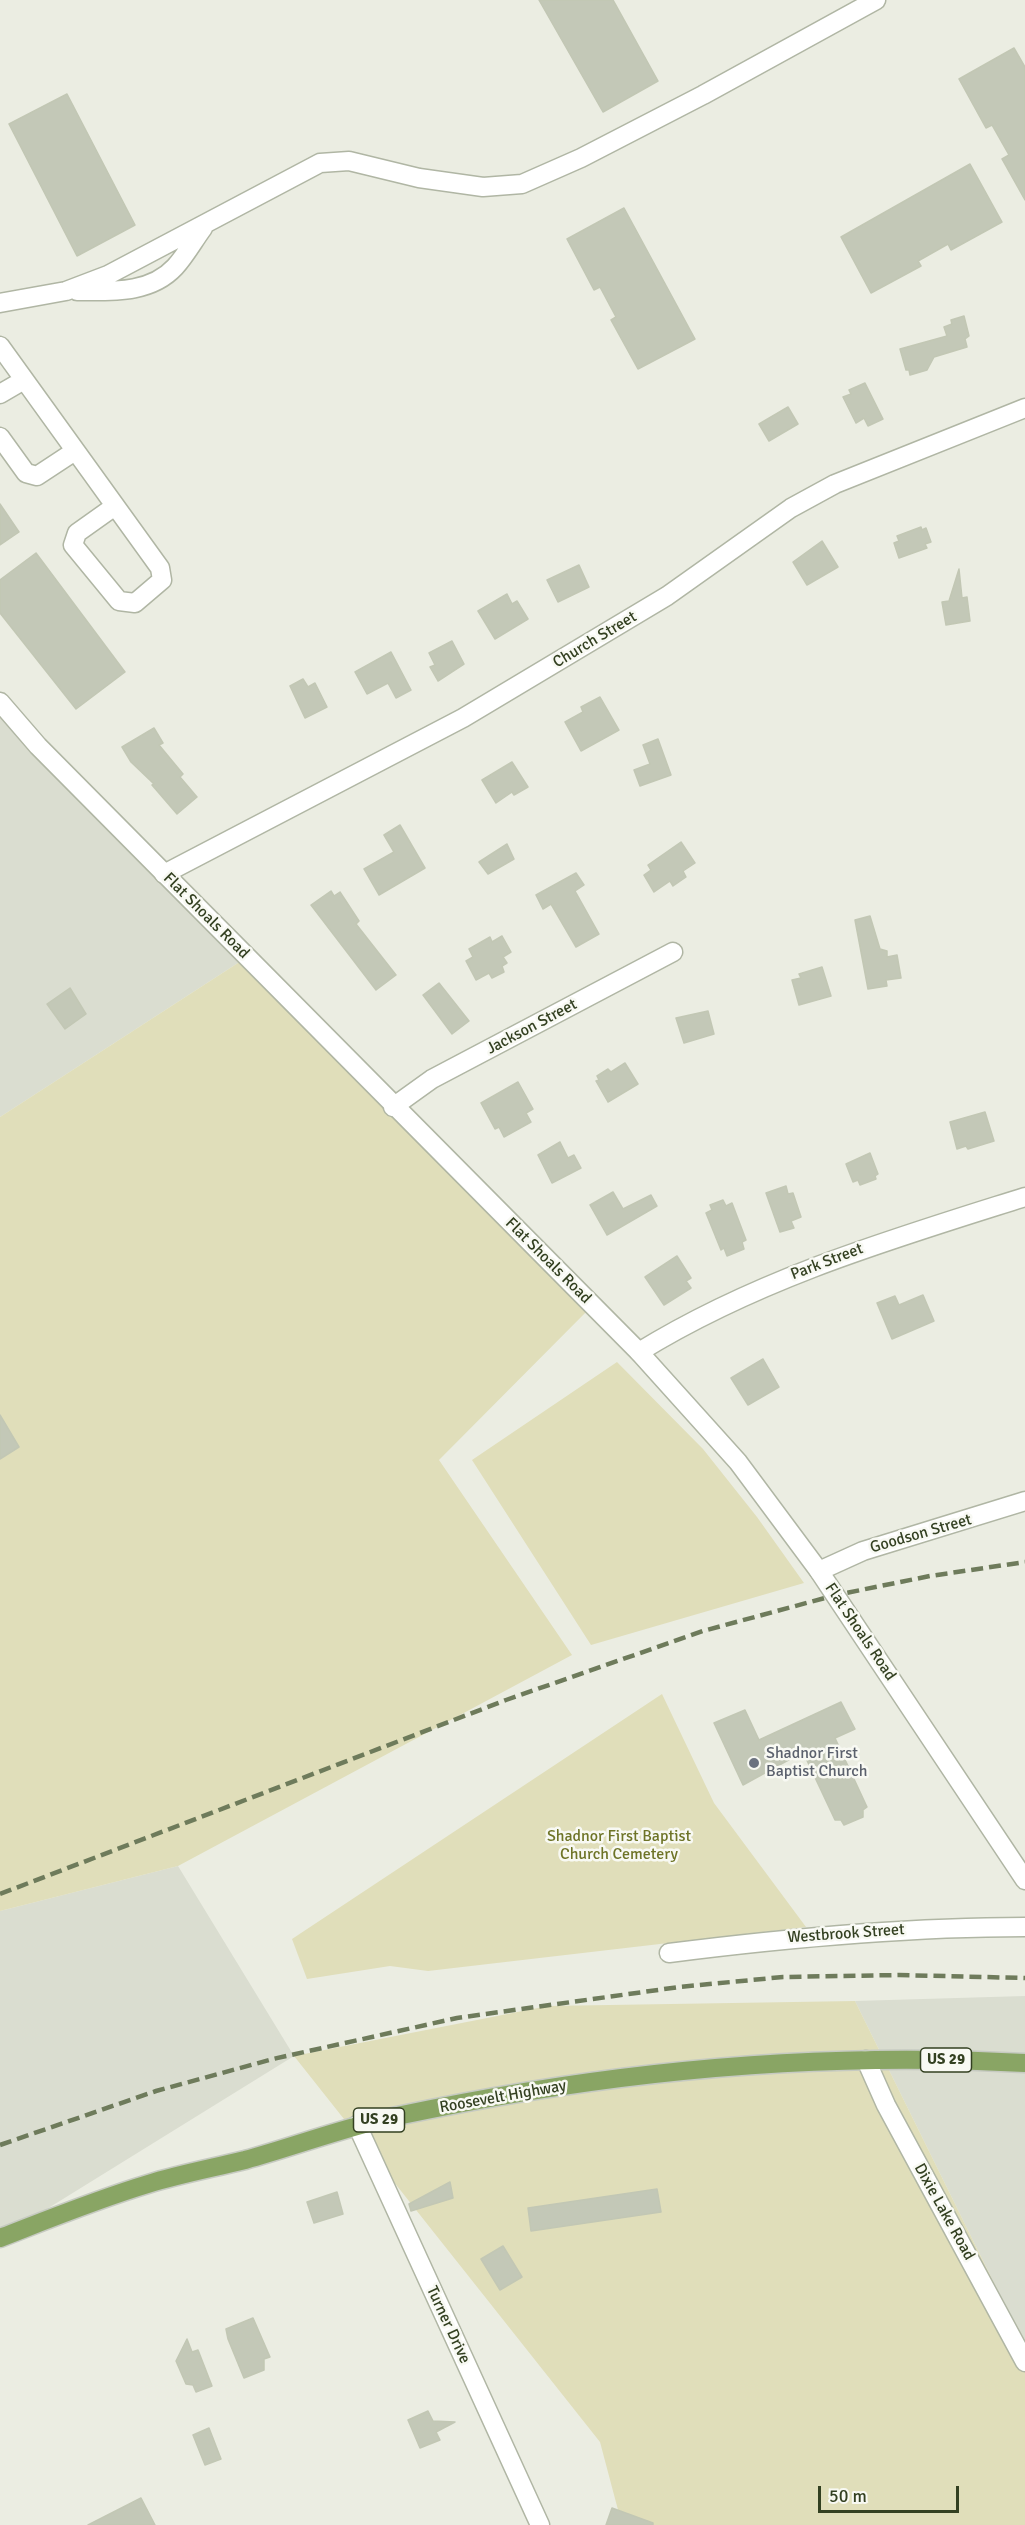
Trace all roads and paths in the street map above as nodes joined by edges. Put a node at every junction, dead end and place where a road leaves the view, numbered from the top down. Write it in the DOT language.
graph roads {
  1 [pos="876,0"];
  2 [pos="206,224"];
  3 [pos="66,291"];
  4 [pos="0,303"];
  5 [pos="0,346"];
  6 [pos="24,380"];
  7 [pos="0,394"];
  8 [pos="1025,408"];
  9 [pos="0,437"];
  10 [pos="75,451"];
  11 [pos="115,506"];
  12 [pos="0,702"];
  13 [pos="164,874"];
  14 [pos="673,952"];
  15 [pos="393,1107"];
  16 [pos="1025,1197"];
  17 [pos="639,1352"];
  18 [pos="1025,1501"];
  19 [pos="819,1570"];
  20 [pos="1025,1880"];
  21 [pos="1025,1927"];
  22 [pos="669,1953"];
  23 [pos="867,2060"];
  24 [pos="1025,2063"];
  25 [pos="357,2126"];
  26 [pos="0,2238"];
  27 [pos="1025,2361"];
  28 [pos="540,2525"];
  1 -- 2 [label="street"];
  2 -- 3 [label="street"];
  2 -- 3 [label="street"];
  3 -- 4 [label="street"];
  5 -- 6 [label="street"];
  6 -- 7 [label="street"];
  6 -- 10 [label="street"];
  8 -- 13 [label="street, Church Street"];
  9 -- 10 [label="street"];
  10 -- 11 [label="street"];
  11 -- 11 [label="street"];
  12 -- 13 [label="street, Flat Shoals Road"];
  13 -- 15 [label="street, Flat Shoals Road"];
  14 -- 15 [label="street, Jackson Street"];
  15 -- 17 [label="street, Flat Shoals Road"];
  16 -- 17 [label="street, Park Street"];
  17 -- 19 [label="street, Flat Shoals Road"];
  18 -- 19 [label="street, Goodson Street"];
  19 -- 20 [label="street, Flat Shoals Road"];
  21 -- 22 [label="street, Westbrook Street"];
  23 -- 24 [label="main road, Roosevelt Highway / US 29"];
  23 -- 25 [label="main road, Roosevelt Highway / US 29"];
  23 -- 27 [label="street, Dixie Lake Road"];
  25 -- 26 [label="main road, Roosevelt Highway / US 29"];
  25 -- 28 [label="street, Turner Drive"];
}
